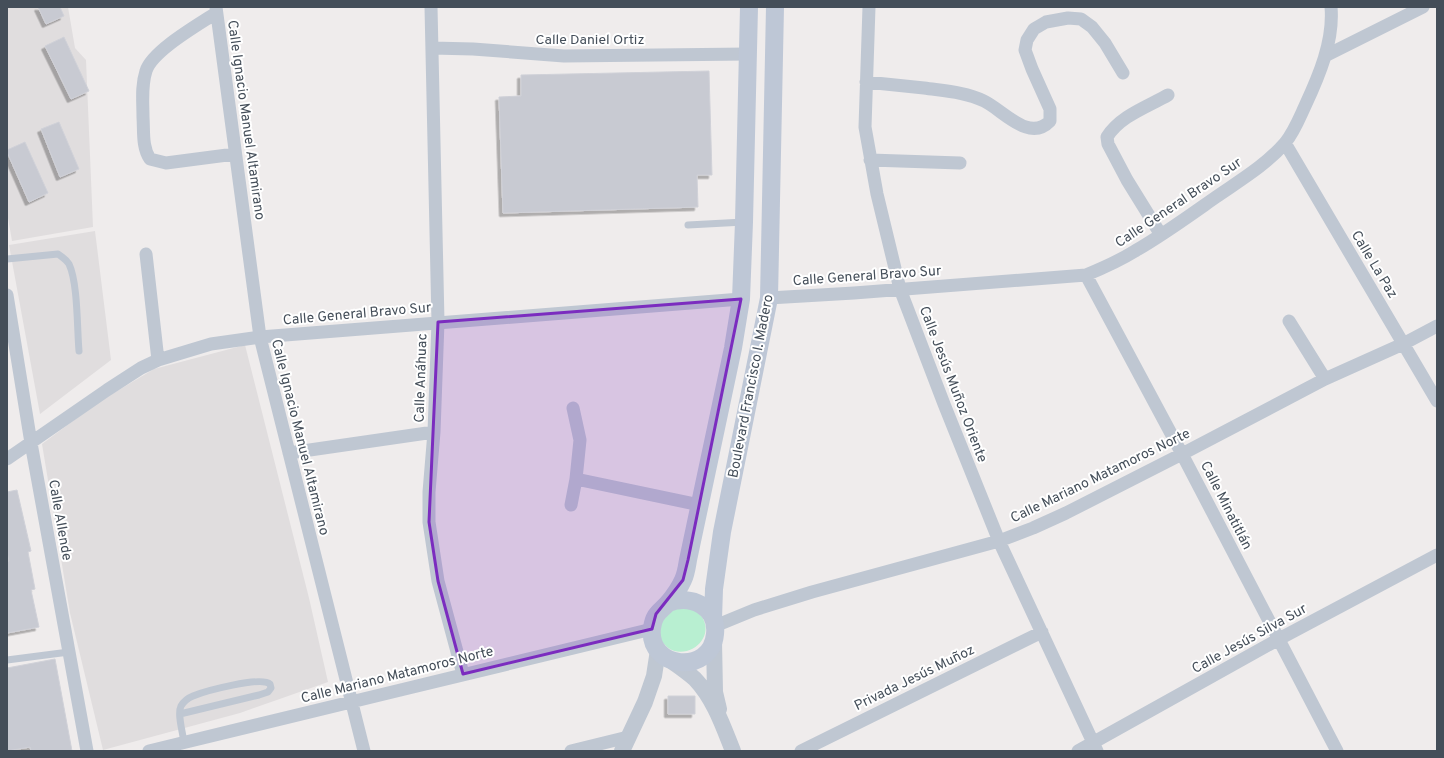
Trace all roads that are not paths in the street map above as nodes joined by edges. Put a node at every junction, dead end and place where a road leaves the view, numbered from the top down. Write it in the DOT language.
graph roads {
  1 [pos="431,7"];
  2 [pos="749,7"];
  3 [pos="775,7"];
  4 [pos="869,7"];
  5 [pos="1331,7"];
  6 [pos="1423,7"];
  7 [pos="216,10"];
  8 [pos="432,48"];
  9 [pos="748,54"];
  10 [pos="1325,56"];
  11 [pos="1123,73"];
  12 [pos="866,82"];
  13 [pos="1168,95"];
  14 [pos="1285,143"];
  15 [pos="235,154"];
  16 [pos="870,160"];
  17 [pos="960,163"];
  18 [pos="744,222"];
  19 [pos="688,225"];
  20 [pos="1161,235"];
  21 [pos="146,254"];
  22 [pos="7,259"];
  23 [pos="1086,275"];
  24 [pos="900,289"];
  25 [pos="7,295"];
  26 [pos="769,298"];
  27 [pos="741,299"];
  28 [pos="1289,321"];
  29 [pos="438,322"];
  30 [pos="1437,326"];
  31 [pos="260,337"];
  32 [pos="1403,344"];
  33 [pos="79,351"];
  34 [pos="158,360"];
  35 [pos="1325,379"];
  36 [pos="1437,400"];
  37 [pos="573,408"];
  38 [pos="434,432"];
  39 [pos="31,443"];
  40 [pos="289,453"];
  41 [pos="1182,454"];
  42 [pos="7,459"];
  43 [pos="576,479"];
  44 [pos="571,505"];
  45 [pos="700,505"];
  46 [pos="999,541"];
  47 [pos="1437,555"];
  48 [pos="668,604"];
  49 [pos="652,628"];
  50 [pos="714,629"];
  51 [pos="1042,632"];
  52 [pos="1279,639"];
  53 [pos="69,652"];
  54 [pos="664,655"];
  55 [pos="7,660"];
  56 [pos="463,674"];
  57 [pos="352,703"];
  58 [pos="180,714"];
  59 [pos="724,730"];
  60 [pos="184,743"];
  61 [pos="625,744"];
  62 [pos="1095,747"];
  63 [pos="87,751"];
  64 [pos="149,751"];
  65 [pos="364,751"];
  66 [pos="571,751"];
  67 [pos="733,751"];
  68 [pos="801,751"];
  69 [pos="1078,751"];
  70 [pos="1337,751"];
  1 -- 8 [label="street, Calle Anáhuac"];
  2 -- 9 [label="main road, Boulevard Francisco I. Madero"];
  3 -- 26 [label="main road, Boulevard Francisco I. Madero"];
  4 -- 12 [label="street, Calle Jesús Muñoz Oriente"];
  5 -- 10 [label="street, Calle General Bravo Sur"];
  6 -- 10 [label="street"];
  7 -- 15 [label="street, Calle Ignacio Manuel Altamirano"];
  7 -- 15 [label="street"];
  8 -- 9 [label="street, Calle Daniel Ortiz"];
  8 -- 29 [label="street, Calle Anáhuac"];
  9 -- 18 [label="main road, Boulevard Francisco I. Madero"];
  10 -- 14 [label="street, Calle General Bravo Sur"];
  11 -- 12 [label="street"];
  12 -- 16 [label="street, Calle Jesús Muñoz Oriente"];
  13 -- 20 [label="street"];
  14 -- 20 [label="street, Calle General Bravo Sur"];
  14 -- 32 [label="street, Calle La Paz"];
  15 -- 31 [label="street, Calle Ignacio Manuel Altamirano"];
  16 -- 17 [label="street"];
  16 -- 24 [label="street, Calle Jesús Muñoz Oriente"];
  18 -- 19 [label="lane"];
  18 -- 27 [label="main road, Boulevard Francisco I. Madero"];
  20 -- 23 [label="street, Calle General Bravo Sur"];
  21 -- 34 [label="street"];
  22 -- 33 [label="lane"];
  23 -- 24 [label="street, Calle General Bravo Sur"];
  23 -- 41 [label="street, Calle Minatitlán"];
  24 -- 26 [label="street, Calle General Bravo Sur"];
  24 -- 46 [label="street, Calle Jesús Muñoz Oriente"];
  25 -- 39 [label="street, Calle Allende"];
  26 -- 50 [label="main road, Boulevard Francisco I. Madero"];
  27 -- 29 [label="street, Calle General Bravo Sur"];
  27 -- 45 [label="main road, Boulevard Francisco I. Madero"];
  28 -- 35 [label="street"];
  29 -- 31 [label="street, Calle General Bravo Sur"];
  29 -- 38 [label="street, Calle Anáhuac"];
  30 -- 32 [label="street, Calle Mariano Matamoros Norte"];
  31 -- 34 [label="street, Calle General Bravo Sur"];
  31 -- 40 [label="street, Calle Ignacio Manuel Altamirano"];
  32 -- 35 [label="street, Calle Mariano Matamoros Norte"];
  32 -- 36 [label="street, Calle La Paz"];
  34 -- 39 [label="street, Calle General Bravo Sur"];
  35 -- 41 [label="street, Calle Mariano Matamoros Norte"];
  37 -- 43 [label="street"];
  38 -- 40 [label="street"];
  38 -- 56 [label="street, Calle Anáhuac"];
  39 -- 42 [label="street, Calle General Bravo Sur"];
  39 -- 53 [label="street, Calle Allende"];
  40 -- 57 [label="street, Calle Ignacio Manuel Altamirano"];
  41 -- 46 [label="street, Calle Mariano Matamoros Norte"];
  41 -- 52 [label="street, Calle Minatitlán"];
  43 -- 44 [label="street"];
  43 -- 45 [label="street"];
  45 -- 48 [label="main road, Boulevard Francisco I. Madero"];
  46 -- 50 [label="street, Calle Mariano Matamoros Norte"];
  46 -- 51 [label="street, Calle Jesús Muñoz Oriente"];
  47 -- 52 [label="street, Calle Jesús Silva Sur"];
  48 -- 49 [label="main road"];
  48 -- 50 [label="main road"];
  49 -- 54 [label="main road"];
  49 -- 56 [label="street, Calle Mariano Matamoros Norte"];
  50 -- 54 [label="main road"];
  50 -- 59 [label="street"];
  51 -- 62 [label="street, Calle Jesús Muñoz Oriente"];
  51 -- 68 [label="street, Privada Jesús Muñoz"];
  52 -- 62 [label="street, Calle Jesús Silva Sur"];
  52 -- 70 [label="street, Calle Minatitlán"];
  53 -- 55 [label="lane"];
  53 -- 63 [label="street, Calle Allende"];
  54 -- 59 [label="street"];
  54 -- 61 [label="street"];
  56 -- 57 [label="street, Calle Mariano Matamoros Norte"];
  57 -- 60 [label="street, Calle Mariano Matamoros Norte"];
  57 -- 65 [label="street, Calle Ignacio Manuel Altamirano"];
  58 -- 58 [label="lane"];
  58 -- 60 [label="lane"];
  59 -- 67 [label="street"];
  60 -- 64 [label="street, Calle Mariano Matamoros Norte"];
  61 -- 66 [label="street"];
  62 -- 69 [label="street, Calle Jesús Silva Sur"];
}
